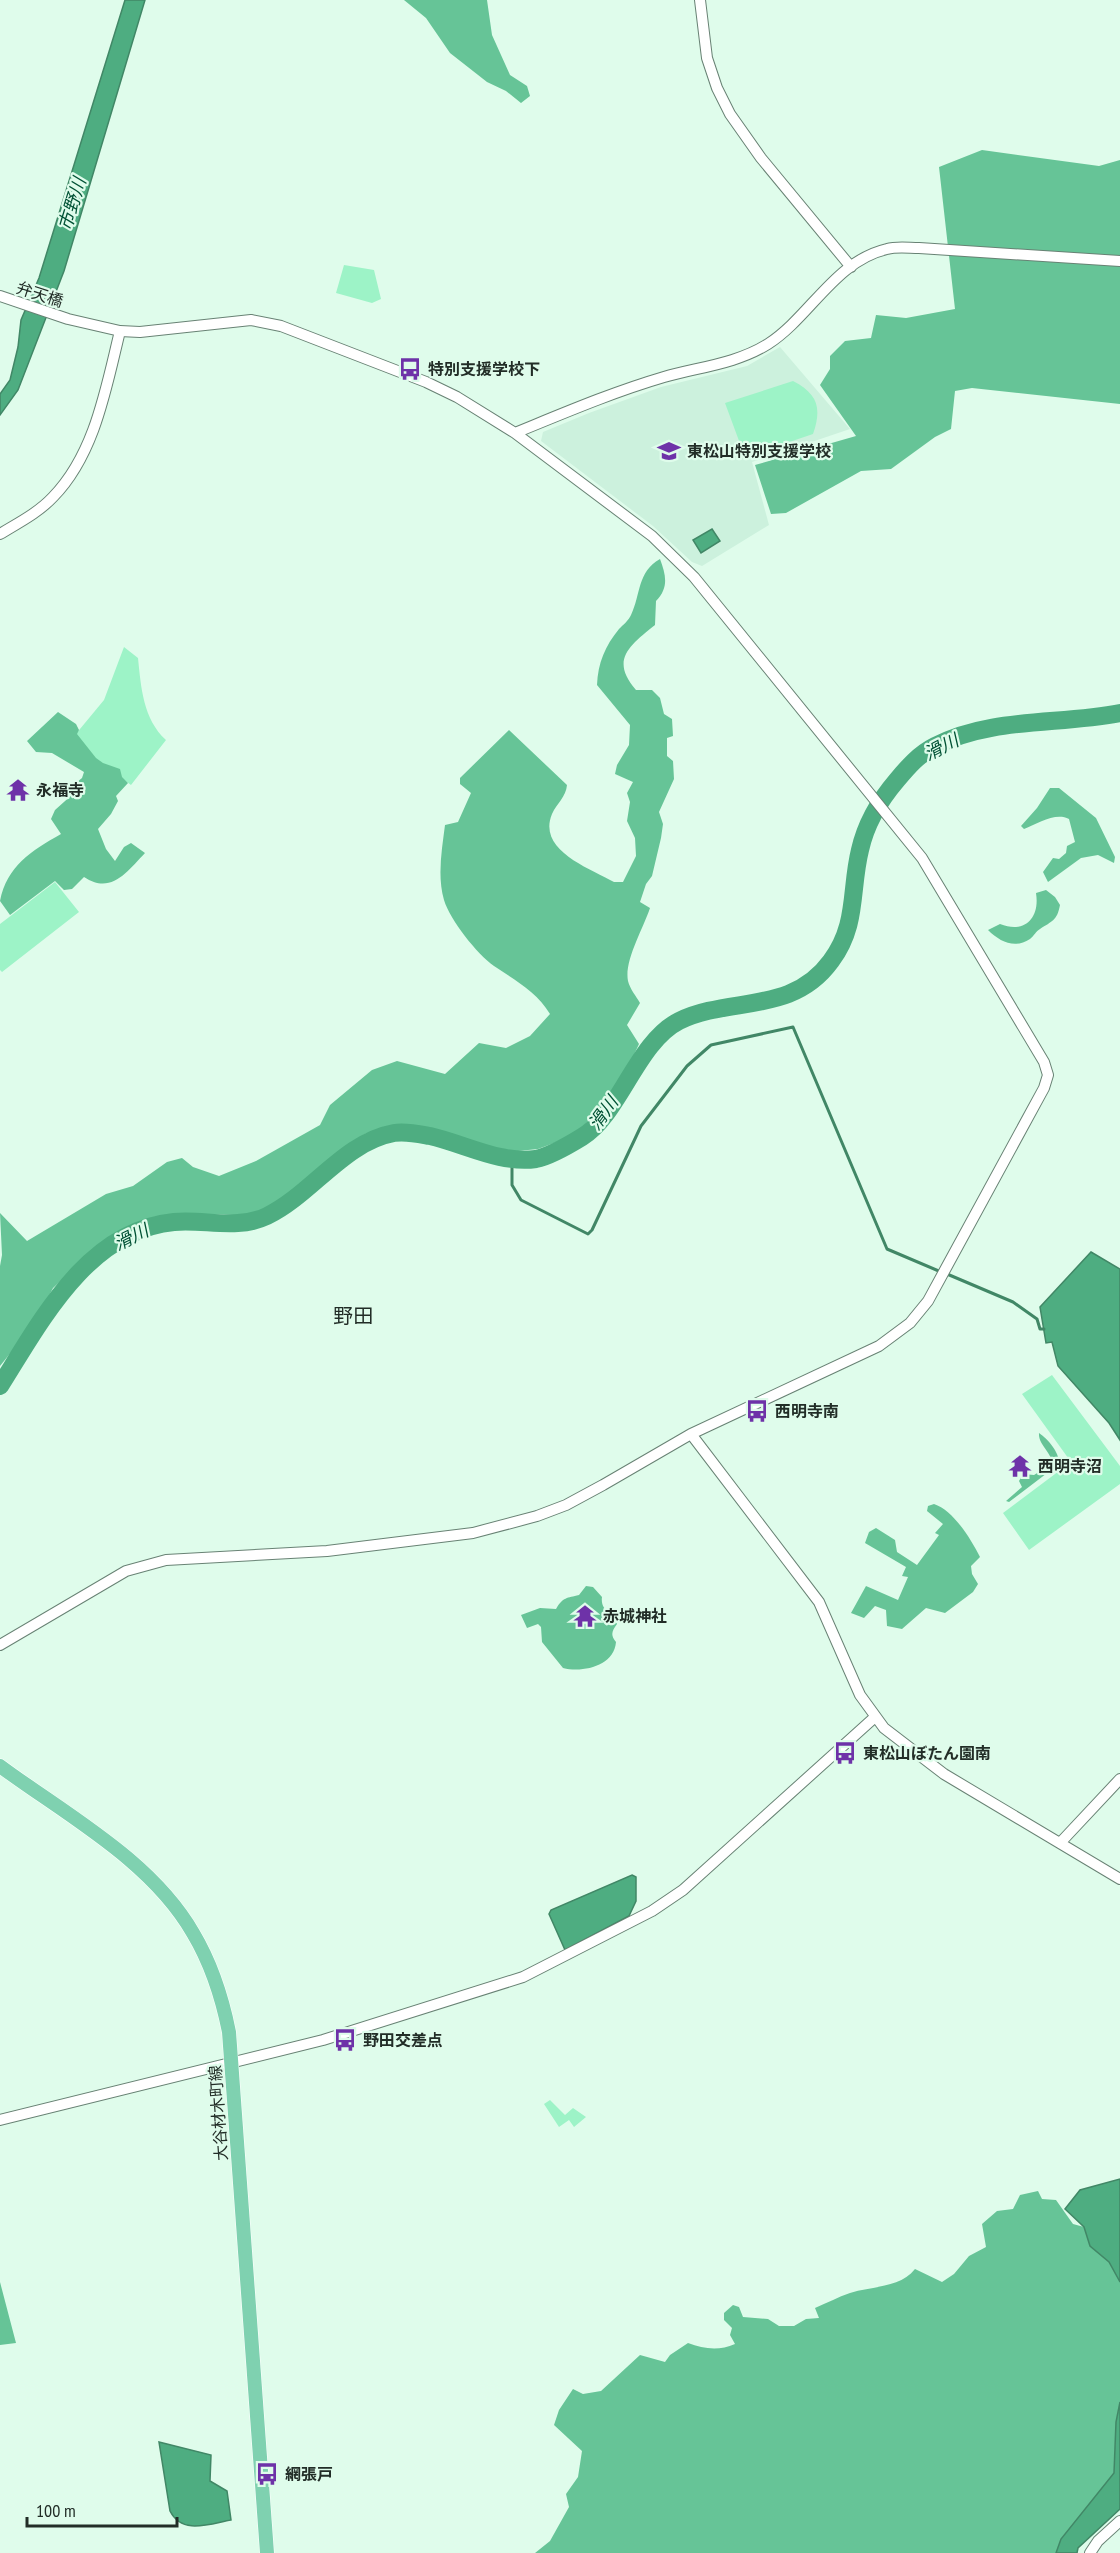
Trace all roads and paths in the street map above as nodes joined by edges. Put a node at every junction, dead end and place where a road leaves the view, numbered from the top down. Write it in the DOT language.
graph roads {
  1 [pos="700,0"];
  2 [pos="1120,261"];
  3 [pos="851,267"];
  4 [pos="1,297"];
  5 [pos="120,331"];
  6 [pos="515,433"];
  7 [pos="0,534"];
  8 [pos="691,1434"];
  9 [pos="0,1645"];
  10 [pos="875,1717"];
  11 [pos="0,1766"];
  12 [pos="1120,1779"];
  13 [pos="1060,1843"];
  14 [pos="1120,1879"];
  15 [pos="231,2065"];
  16 [pos="0,2120"];
  17 [pos="1120,2521"];
  18 [pos="267,2553"];
  19 [pos="1090,2553"];
  1 -- 3 [label="street"];
  2 -- 3 [label="street"];
  3 -- 6 [label="street"];
  4 -- 5 [label="street, 弁天橋"];
  5 -- 6 [label="street, 弁天橋"];
  5 -- 7 [label="street"];
  6 -- 8 [label="street, 弁天橋"];
  8 -- 9 [label="street, 弁天橋"];
  8 -- 10 [label="street"];
  10 -- 13 [label="street"];
  10 -- 15 [label="street"];
  11 -- 15 [label="main road, 大谷材木町線"];
  12 -- 13 [label="street"];
  13 -- 14 [label="street"];
  15 -- 16 [label="street"];
  15 -- 18 [label="main road, 大谷材木町線"];
  17 -- 19 [label="street"];
}
